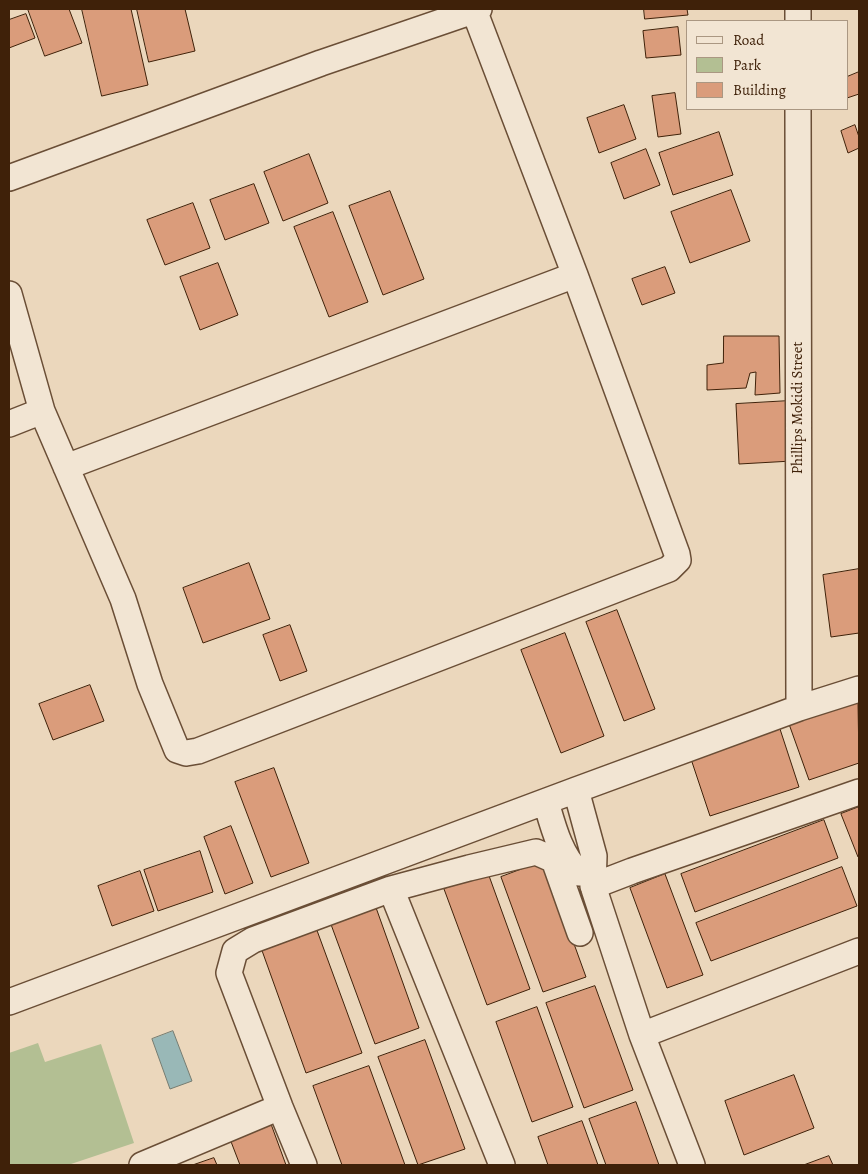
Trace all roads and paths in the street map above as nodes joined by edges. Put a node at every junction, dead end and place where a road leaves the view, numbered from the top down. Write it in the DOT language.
graph roads {
  1 [pos="477,10"];
  2 [pos="798,110"];
  3 [pos="9,178"];
  4 [pos="575,275"];
  5 [pos="9,294"];
  6 [pos="42,411"];
  7 [pos="9,424"];
  8 [pos="66,467"];
  9 [pos="859,689"];
  10 [pos="798,708"];
  11 [pos="576,790"];
  12 [pos="859,792"];
  13 [pos="546,802"];
  14 [pos="593,886"];
  15 [pos="391,889"];
  16 [pos="580,933"];
  17 [pos="859,951"];
  18 [pos="9,1002"];
  19 [pos="642,1035"];
  20 [pos="280,1107"];
  21 [pos="142,1165"];
  22 [pos="304,1165"];
  23 [pos="502,1165"];
  24 [pos="692,1165"];
  1 -- 3 [label="street"];
  1 -- 4 [label="street"];
  2 -- 10 [label="street, Phillips Mokidi Street"];
  4 -- 8 [label="street"];
  4 -- 8 [label="street"];
  5 -- 6 [label="street"];
  6 -- 7 [label="street"];
  6 -- 8 [label="street"];
  9 -- 10 [label="street"];
  10 -- 11 [label="street"];
  11 -- 13 [label="street"];
  11 -- 14 [label="street"];
  12 -- 14 [label="street"];
  13 -- 14 [label="street"];
  13 -- 18 [label="street"];
  14 -- 19 [label="street"];
  15 -- 16 [label="street"];
  15 -- 20 [label="street"];
  15 -- 23 [label="street"];
  17 -- 19 [label="street"];
  19 -- 24 [label="street"];
  20 -- 21 [label="street"];
  20 -- 22 [label="street"];
}
